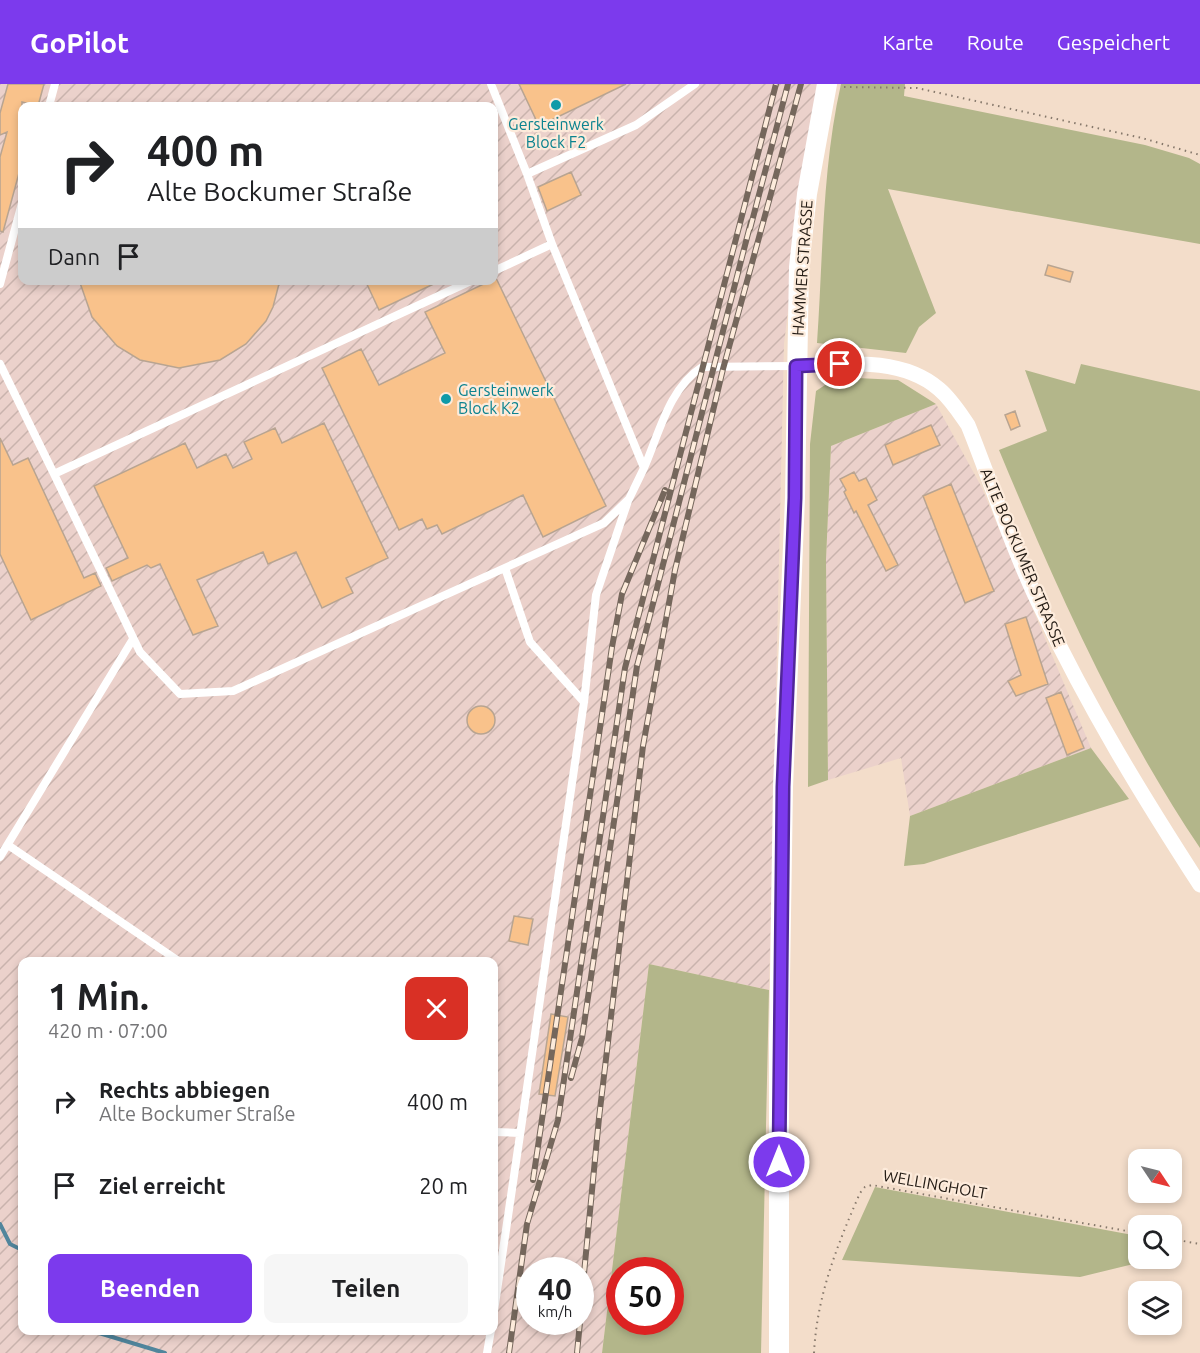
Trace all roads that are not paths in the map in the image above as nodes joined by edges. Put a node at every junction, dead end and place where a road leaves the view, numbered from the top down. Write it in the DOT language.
graph roads {
  1 [pos="55,84"];
  2 [pos="491,84"];
  3 [pos="695,84"];
  4 [pos="826,85"];
  5 [pos="50,102"];
  6 [pos="527,174"];
  7 [pos="18,218"];
  8 [pos="552,244"];
  9 [pos="498,269"];
  10 [pos="0,284"];
  11 [pos="461,285"];
  12 [pos="0,364"];
  13 [pos="796,366"];
  14 [pos="644,468"];
  15 [pos="54,474"];
  16 [pos="629,499"];
  17 [pos="505,568"];
  18 [pos="134,639"];
  19 [pos="584,702"];
  20 [pos="8,845"];
  21 [pos="0,857"];
  22 [pos="1200,885"];
  23 [pos="173,957"];
  24 [pos="498,1132"];
  25 [pos="520,1133"];
  26 [pos="498,1284"];
  27 [pos="490,1335"];
  28 [pos="487,1353"];
  29 [pos="779,1353"];
  1 -- 5 [label="lane"];
  2 -- 6 [label="lane"];
  3 -- 6 [label="lane"];
  4 -- 13 [label="main road, HAMMER STRASSE"];
  6 -- 8 [label="lane"];
  7 -- 10 [label="lane"];
  8 -- 9 [label="lane"];
  8 -- 14 [label="lane"];
  11 -- 15 [label="lane"];
  12 -- 15 [label="lane"];
  13 -- 14 [label="lane"];
  13 -- 22 [label="street, ALTE BOCKUMER STRASSE"];
  13 -- 29 [label="main road, HAMMER STRASSE"];
  14 -- 16 [label="lane"];
  15 -- 18 [label="lane"];
  16 -- 17 [label="lane"];
  16 -- 19 [label="lane"];
  17 -- 18 [label="lane"];
  17 -- 19 [label="lane"];
  18 -- 20 [label="lane"];
  19 -- 25 [label="lane"];
  20 -- 21 [label="lane"];
  20 -- 23 [label="lane"];
  24 -- 25 [label="lane"];
  25 -- 26 [label="lane"];
  27 -- 28 [label="lane"];
}
